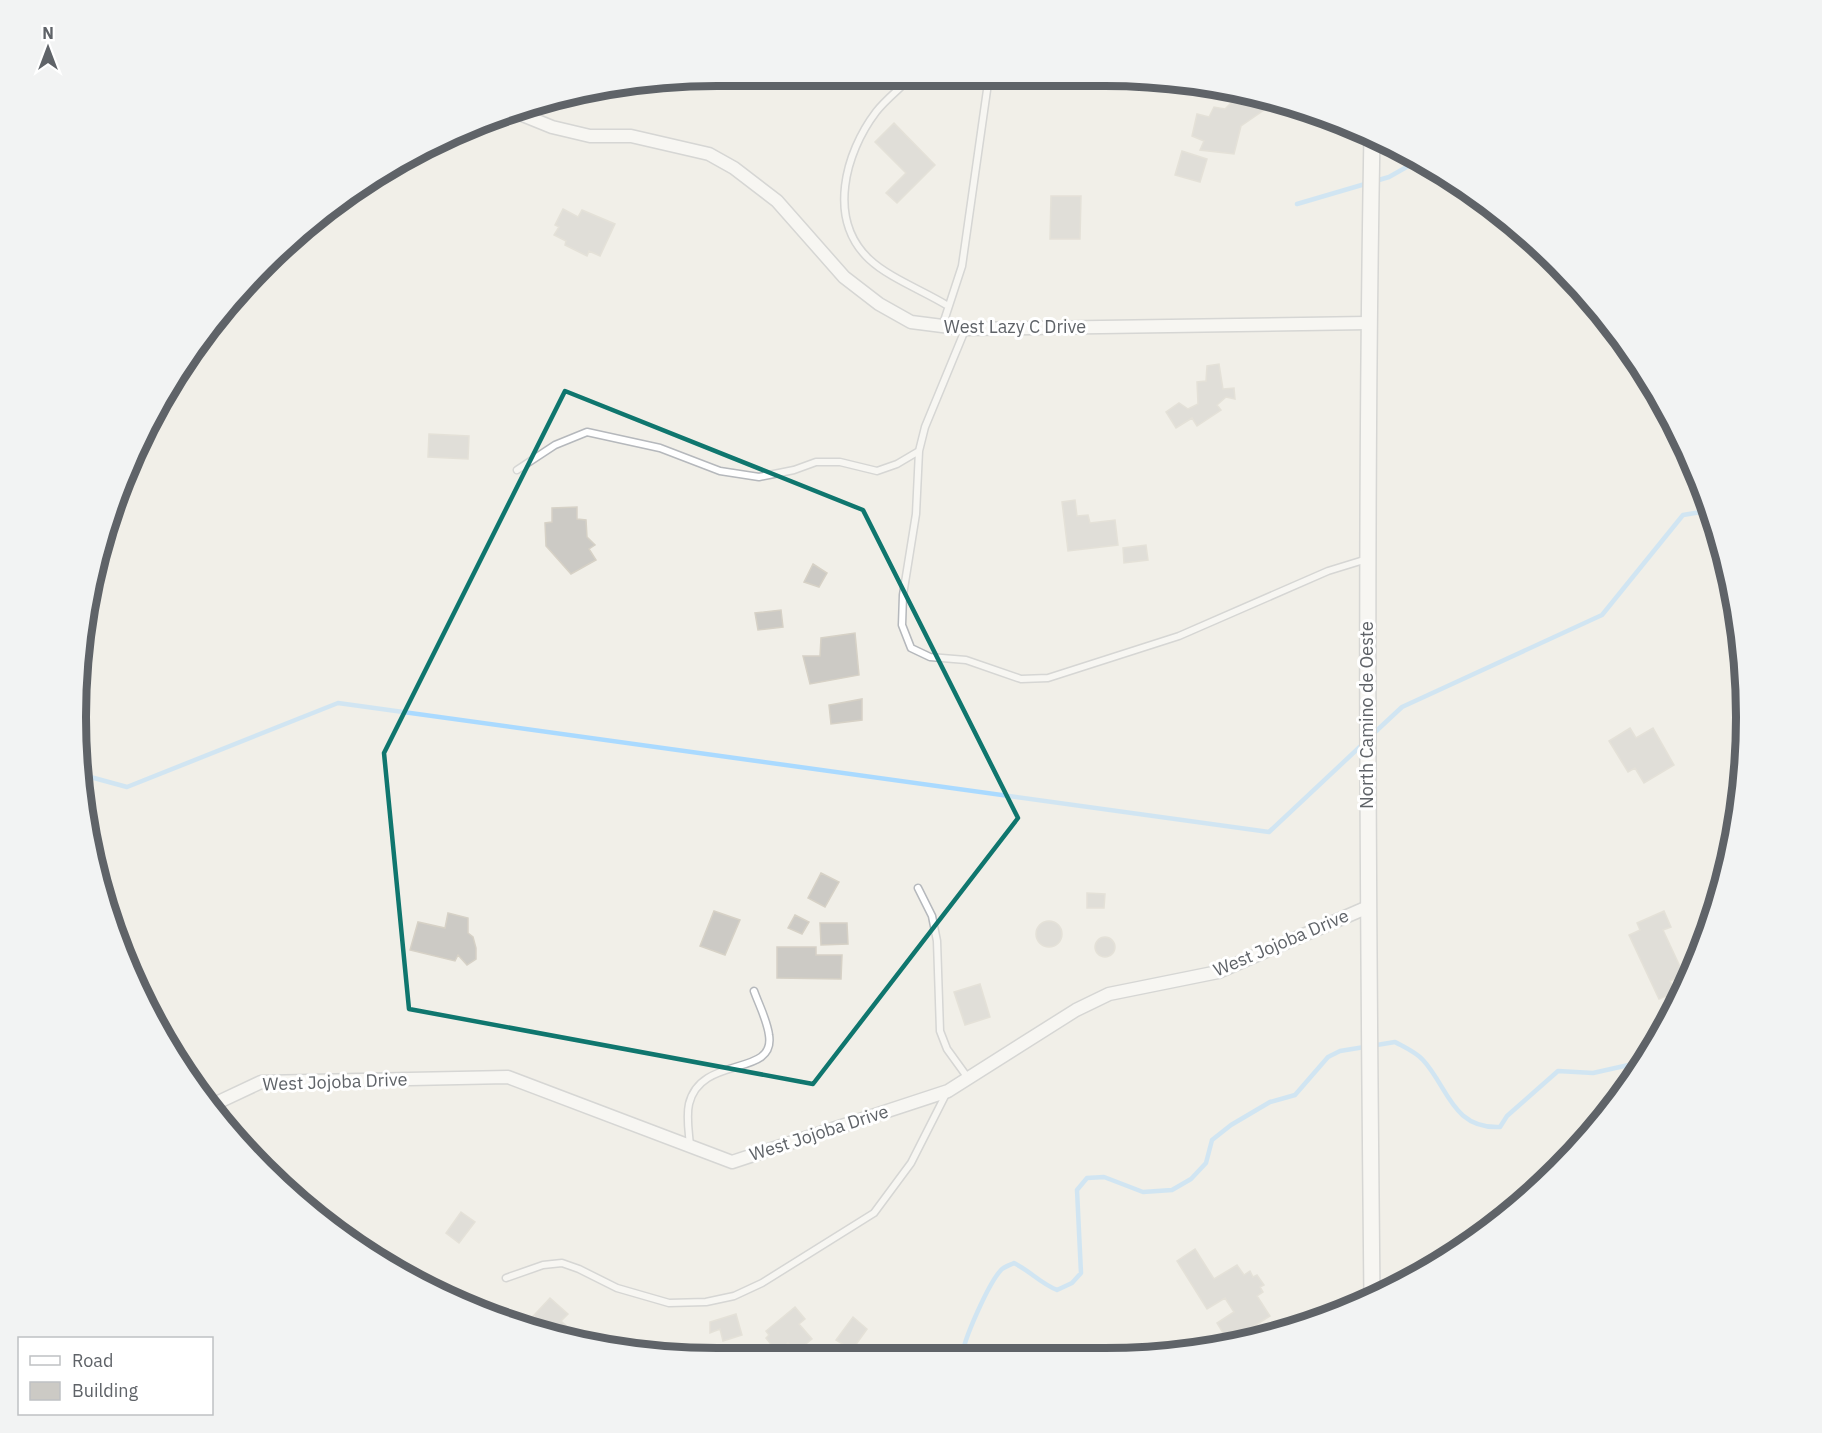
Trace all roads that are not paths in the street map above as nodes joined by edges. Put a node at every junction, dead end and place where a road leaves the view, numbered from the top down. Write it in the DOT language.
graph roads {
  1 [pos="902,86"];
  2 [pos="987,86"];
  3 [pos="524,116"];
  4 [pos="1372,145"];
  5 [pos="948,306"];
  6 [pos="1368,323"];
  7 [pos="942,328"];
  8 [pos="966,329"];
  9 [pos="919,451"];
  10 [pos="517,470"];
  11 [pos="1367,559"];
  12 [pos="918,888"];
  13 [pos="1368,907"];
  14 [pos="754,991"];
  15 [pos="968,1078"];
  16 [pos="948,1091"];
  17 [pos="217,1103"];
  18 [pos="691,1146"];
  19 [pos="506,1278"];
  20 [pos="1372,1288"];
  1 -- 5 [label="lane"];
  2 -- 5 [label="lane"];
  3 -- 7 [label="street, West Lazy C Drive"];
  4 -- 6 [label="street, North Camino de Oeste"];
  5 -- 7 [label="lane"];
  6 -- 8 [label="street, West Lazy C Drive"];
  6 -- 11 [label="street, North Camino de Oeste"];
  7 -- 8 [label="street, West Lazy C Drive"];
  8 -- 9 [label="lane"];
  9 -- 10 [label="lane"];
  9 -- 11 [label="lane"];
  11 -- 13 [label="street, North Camino de Oeste"];
  12 -- 15 [label="lane"];
  13 -- 15 [label="street, West Jojoba Drive"];
  13 -- 20 [label="street, North Camino de Oeste"];
  14 -- 18 [label="lane"];
  15 -- 16 [label="street, West Jojoba Drive"];
  16 -- 18 [label="street, West Jojoba Drive"];
  16 -- 19 [label="lane"];
  17 -- 18 [label="street, West Jojoba Drive"];
}
